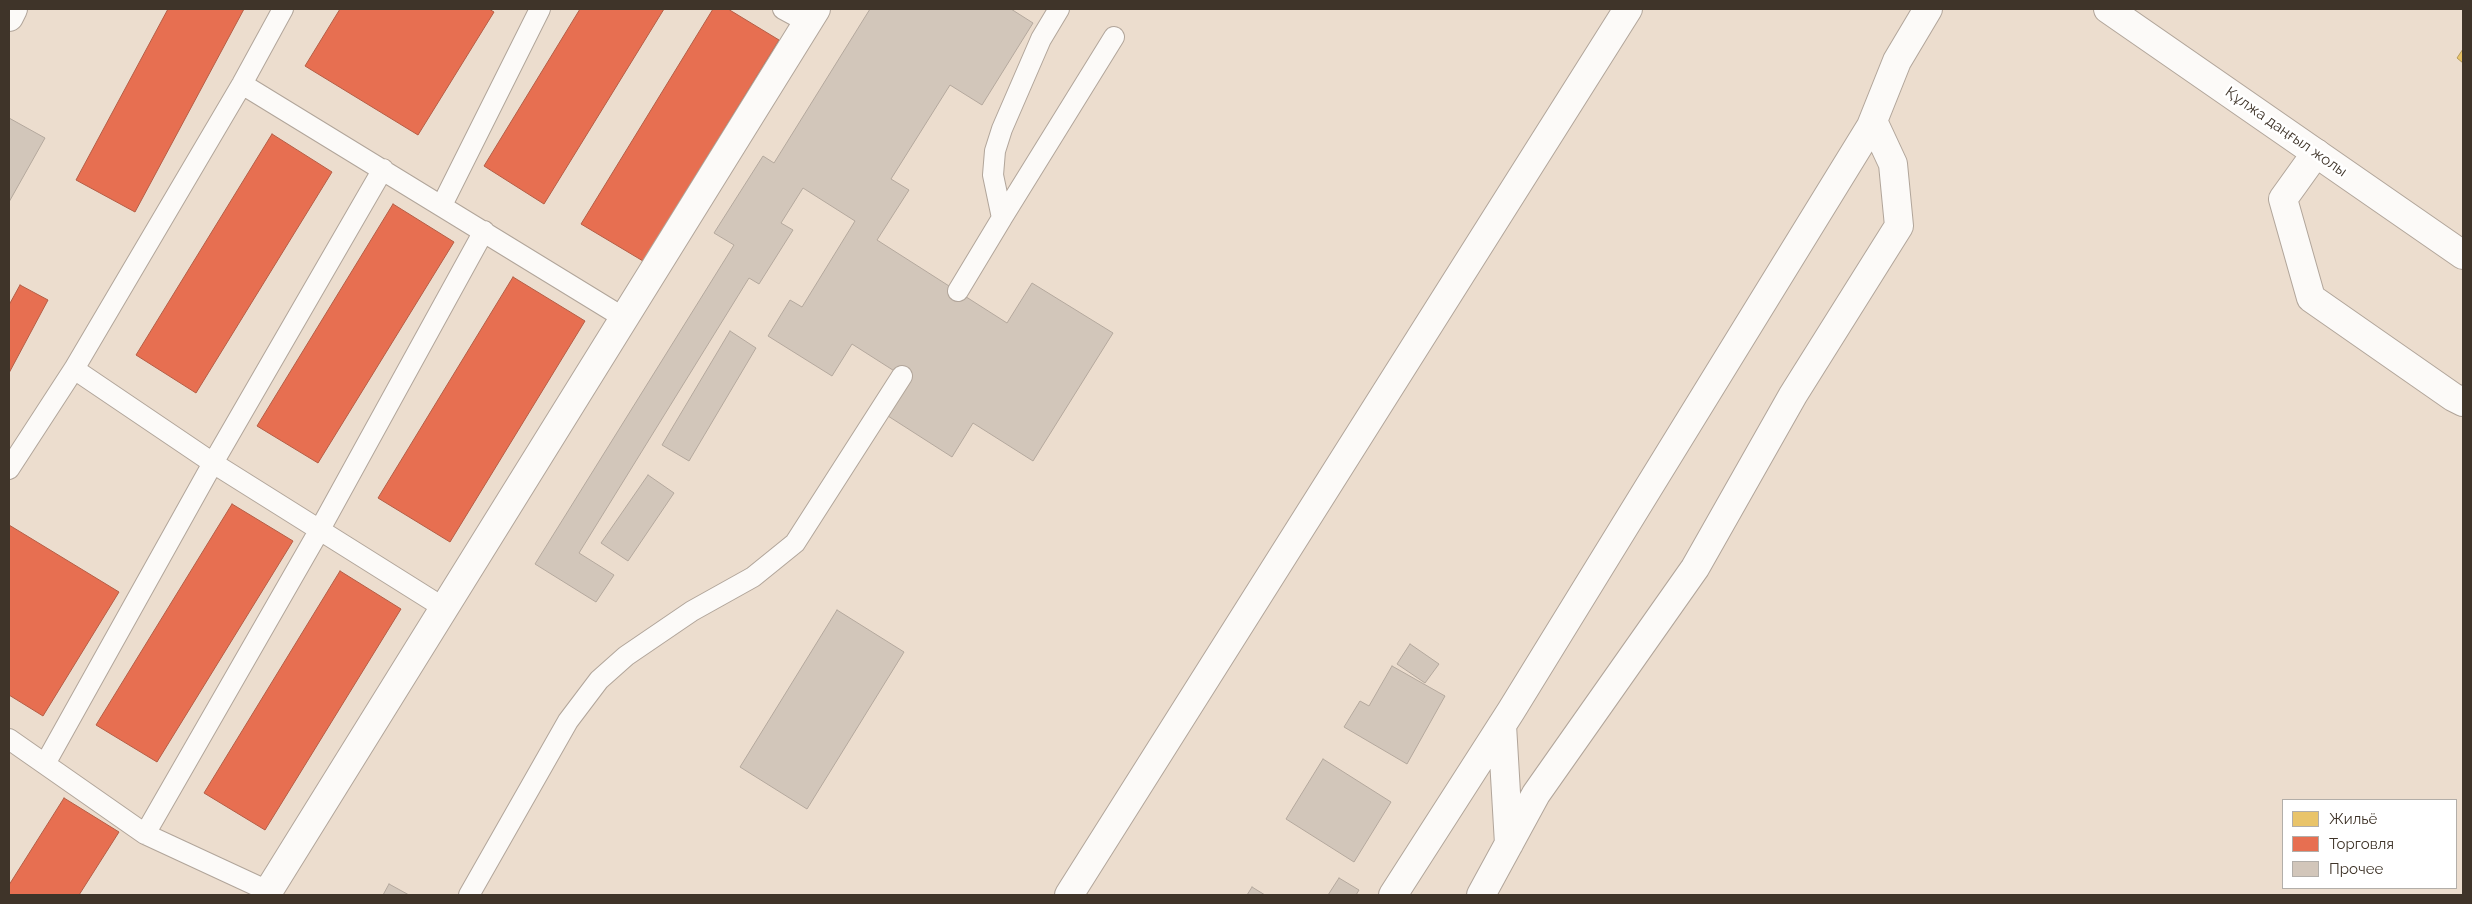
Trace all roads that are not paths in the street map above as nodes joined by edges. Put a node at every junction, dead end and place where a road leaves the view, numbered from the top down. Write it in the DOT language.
graph roads {
  1 [pos="13,9"];
  2 [pos="283,9"];
  3 [pos="540,9"];
  4 [pos="783,9"];
  5 [pos="1059,9"];
  6 [pos="1628,9"];
  7 [pos="1928,9"];
  8 [pos="2108,9"];
  9 [pos="812,16"];
  10 [pos="9,17"];
  11 [pos="1114,36"];
  12 [pos="242,84"];
  13 [pos="1874,121"];
  14 [pos="2316,153"];
  15 [pos="383,169"];
  16 [pos="442,206"];
  17 [pos="1002,218"];
  18 [pos="484,231"];
  19 [pos="2463,255"];
  20 [pos="958,291"];
  21 [pos="624,318"];
  22 [pos="74,368"];
  23 [pos="902,376"];
  24 [pos="2463,402"];
  25 [pos="213,464"];
  26 [pos="9,468"];
  27 [pos="319,531"];
  28 [pos="444,608"];
  29 [pos="1502,725"];
  30 [pos="9,739"];
  31 [pos="44,764"];
  32 [pos="145,834"];
  33 [pos="1509,844"];
  34 [pos="267,893"];
  35 [pos="469,895"];
  36 [pos="1069,895"];
  37 [pos="1394,895"];
  38 [pos="1481,895"];
  1 -- 10 [label="street"];
  2 -- 12 [label="lane"];
  3 -- 16 [label="lane"];
  4 -- 9 [label="lane"];
  5 -- 17 [label="lane"];
  6 -- 36 [label="street"];
  7 -- 13 [label="street"];
  8 -- 14 [label="street, Құлжа даңғыл жолы"];
  9 -- 21 [label="street"];
  11 -- 17 [label="lane"];
  12 -- 15 [label="lane"];
  12 -- 22 [label="lane"];
  13 -- 29 [label="street"];
  13 -- 33 [label="street"];
  14 -- 19 [label="street, Құлжа даңғыл жолы"];
  14 -- 24 [label="street"];
  15 -- 16 [label="lane"];
  15 -- 25 [label="lane"];
  16 -- 18 [label="lane"];
  17 -- 20 [label="lane"];
  18 -- 21 [label="lane"];
  18 -- 27 [label="lane"];
  21 -- 28 [label="street"];
  22 -- 25 [label="lane"];
  22 -- 26 [label="lane"];
  23 -- 35 [label="lane"];
  25 -- 27 [label="lane"];
  25 -- 31 [label="lane"];
  27 -- 28 [label="lane"];
  27 -- 32 [label="lane"];
  28 -- 34 [label="street"];
  29 -- 33 [label="street"];
  29 -- 37 [label="street"];
  30 -- 31 [label="lane"];
  31 -- 32 [label="lane"];
  32 -- 34 [label="lane"];
  33 -- 38 [label="street"];
}
